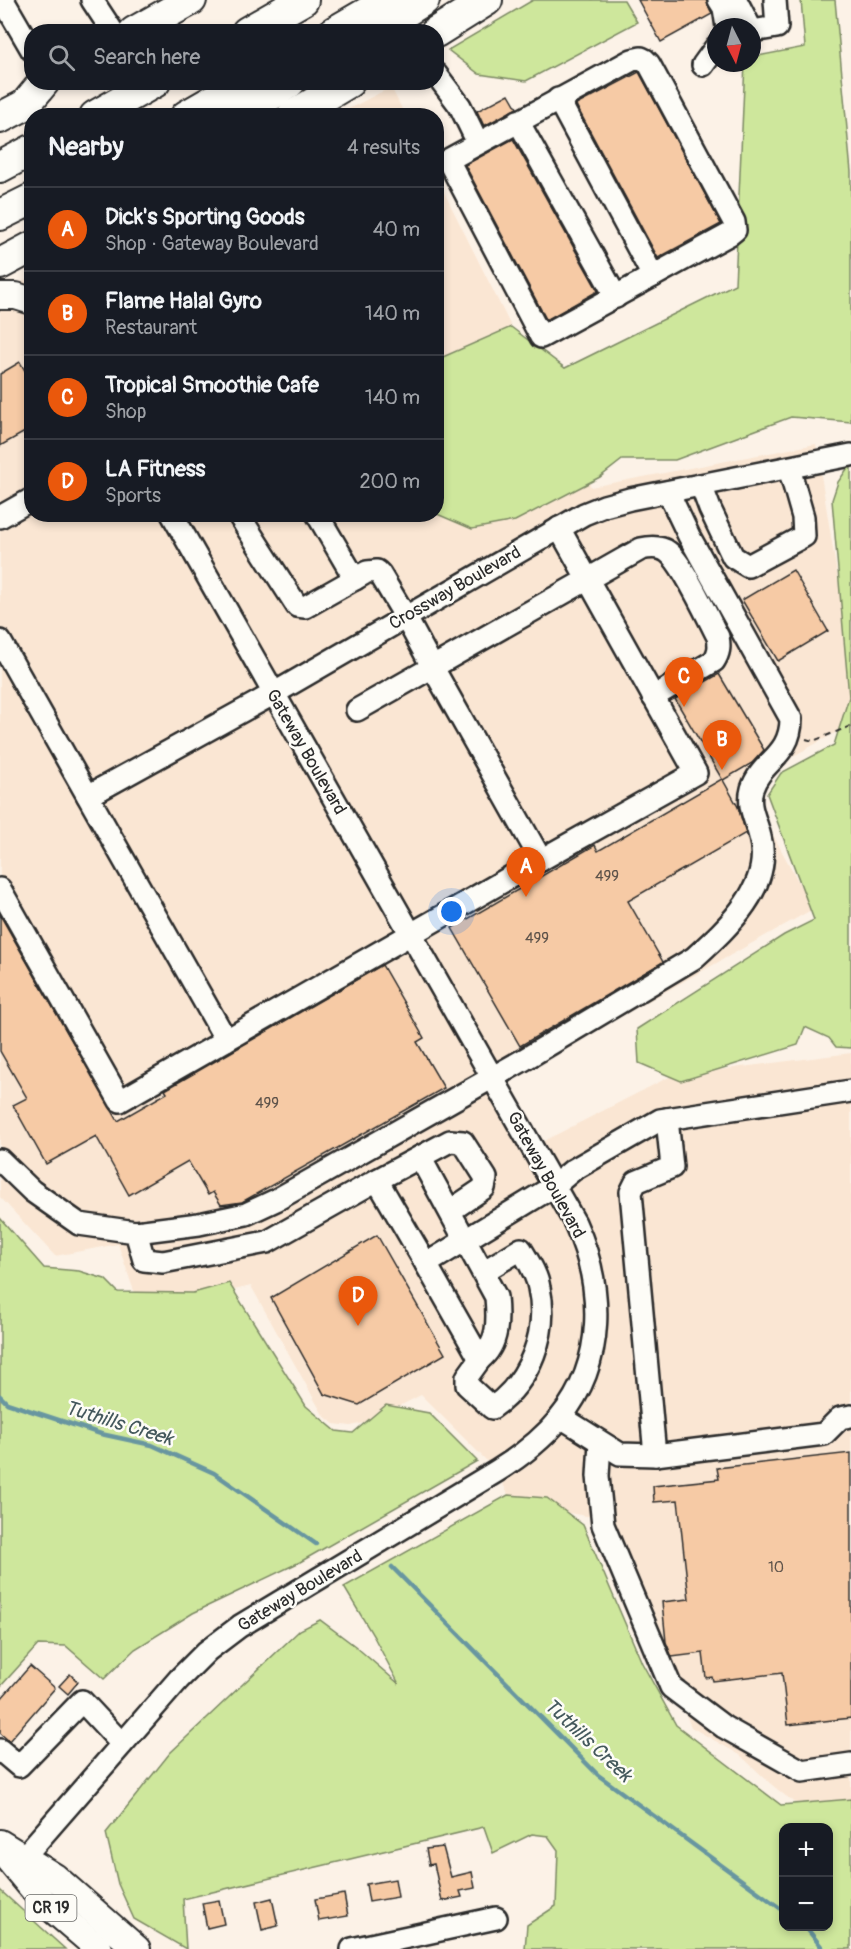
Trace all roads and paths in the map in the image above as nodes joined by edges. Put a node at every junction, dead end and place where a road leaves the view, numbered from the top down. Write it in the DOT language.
graph roads {
  1 [pos="3,0"];
  2 [pos="92,0"];
  3 [pos="191,0"];
  4 [pos="303,0"];
  5 [pos="389,0"];
  6 [pos="424,0"];
  7 [pos="487,0"];
  8 [pos="719,0"];
  9 [pos="736,0"];
  10 [pos="775,0"];
  11 [pos="726,18"];
  12 [pos="745,18"];
  13 [pos="108,24"];
  14 [pos="148,24"];
  15 [pos="261,24"];
  16 [pos="348,24"];
  17 [pos="386,24"];
  18 [pos="444,27"];
  19 [pos="761,28"];
  20 [pos="24,36"];
  21 [pos="707,59"];
  22 [pos="703,65"];
  23 [pos="444,85"];
  24 [pos="27,90"];
  25 [pos="36,90"];
  26 [pos="141,90"];
  27 [pos="231,90"];
  28 [pos="278,90"];
  29 [pos="336,90"];
  30 [pos="340,90"];
  31 [pos="558,99"];
  32 [pos="0,104"];
  33 [pos="108,108"];
  34 [pos="200,108"];
  35 [pos="252,108"];
  36 [pos="306,108"];
  37 [pos="320,108"];
  38 [pos="0,118"];
  39 [pos="518,121"];
  40 [pos="478,142"];
  41 [pos="24,154"];
  42 [pos="0,167"];
  43 [pos="24,203"];
  44 [pos="0,215"];
  45 [pos="24,251"];
  46 [pos="24,263"];
  47 [pos="0,264"];
  48 [pos="0,276"];
  49 [pos="653,276"];
  50 [pos="0,296"];
  51 [pos="616,297"];
  52 [pos="24,298"];
  53 [pos="851,455"];
  54 [pos="789,468"];
  55 [pos="701,485"];
  56 [pos="668,492"];
  57 [pos="24,504"];
  58 [pos="0,517"];
  59 [pos="177,522"];
  60 [pos="247,522"];
  61 [pos="322,522"];
  62 [pos="559,528"];
  63 [pos="355,579"];
  64 [pos="588,580"];
  65 [pos="405,616"];
  66 [pos="0,641"];
  67 [pos="433,668"];
  68 [pos="273,693"];
  69 [pos="653,697"];
  70 [pos="357,710"];
  71 [pos="851,726"];
  72 [pos="788,736"];
  73 [pos="88,796"];
  74 [pos="541,860"];
  75 [pos="0,889"];
  76 [pos="410,934"];
  77 [pos="226,1040"];
  78 [pos="492,1077"];
  79 [pos="851,1091"];
  80 [pos="667,1119"];
  81 [pos="420,1157"];
  82 [pos="0,1160"];
  83 [pos="377,1180"];
  84 [pos="554,1186"];
  85 [pos="450,1211"];
  86 [pos="136,1232"];
  87 [pos="466,1240"];
  88 [pos="426,1264"];
  89 [pos="483,1272"];
  90 [pos="480,1359"];
  91 [pos="851,1416"];
  92 [pos="561,1417"];
  93 [pos="600,1442"];
  94 [pos="655,1455"];
  95 [pos="122,1744"];
  96 [pos="0,1750"];
  97 [pos="851,1764"];
  98 [pos="0,1843"];
  99 [pos="13,1858"];
  100 [pos="496,1918"];
  101 [pos="95,1947"];
  102 [pos="137,1949"];
  103 [pos="352,1949"];
  1 -- 20 [label="street"];
  2 -- 13 [label="street"];
  3 -- 14 [label="highway"];
  4 -- 15 [label="highway"];
  5 -- 16 [label="highway"];
  6 -- 17 [label="highway"];
  7 -- 18 [label="highway"];
  8 -- 11 [label="street"];
  9 -- 12 [label="street"];
  10 -- 19 [label="street"];
  21 -- 22 [label="street"];
  23 -- 40 [label="street"];
  24 -- 32 [label="main road"];
  25 -- 38 [label="highway"];
  26 -- 33 [label="highway"];
  27 -- 34 [label="highway"];
  28 -- 35 [label="highway"];
  29 -- 36 [label="highway"];
  30 -- 37 [label="highway"];
  31 -- 39 [label="street"];
  31 -- 49 [label="street"];
  31 -- 49 [label="street"];
  39 -- 40 [label="street"];
  39 -- 51 [label="street"];
  40 -- 51 [label="street"];
  41 -- 42 [label="highway"];
  43 -- 44 [label="highway"];
  45 -- 47 [label="highway"];
  46 -- 48 [label="highway"];
  49 -- 51 [label="street"];
  50 -- 52 [label="main road"];
  53 -- 54 [label="street, Crossway Boulevard"];
  54 -- 55 [label="street, Crossway Boulevard"];
  54 -- 55 [label="street"];
  55 -- 56 [label="street, Crossway Boulevard"];
  56 -- 62 [label="street, Crossway Boulevard"];
  56 -- 72 [label="street"];
  57 -- 58 [label="street"];
  59 -- 68 [label="street, Gateway Boulevard"];
  60 -- 63 [label="street"];
  61 -- 63 [label="street"];
  62 -- 64 [label="street"];
  62 -- 65 [label="street, Crossway Boulevard"];
  63 -- 65 [label="street"];
  64 -- 67 [label="street"];
  64 -- 69 [label="street"];
  64 -- 69 [label="street"];
  65 -- 67 [label="street"];
  65 -- 68 [label="street, Crossway Boulevard"];
  66 -- 73 [label="street"];
  67 -- 70 [label="street"];
  67 -- 74 [label="street"];
  68 -- 73 [label="street, Crossway Boulevard"];
  68 -- 76 [label="street, Gateway Boulevard"];
  69 -- 74 [label="street"];
  71 -- 72 [label="path"];
  72 -- 78 [label="street"];
  73 -- 77 [label="street"];
  74 -- 76 [label="street"];
  75 -- 77 [label="street"];
  76 -- 77 [label="street"];
  76 -- 78 [label="street, Gateway Boulevard"];
  78 -- 84 [label="street, Gateway Boulevard"];
  78 -- 86 [label="street"];
  79 -- 80 [label="street"];
  80 -- 84 [label="street"];
  80 -- 94 [label="street"];
  81 -- 83 [label="street"];
  81 -- 85 [label="street"];
  81 -- 85 [label="street"];
  82 -- 86 [label="street"];
  83 -- 86 [label="street"];
  83 -- 88 [label="street"];
  84 -- 87 [label="street"];
  84 -- 92 [label="street, Gateway Boulevard"];
  85 -- 87 [label="street"];
  87 -- 88 [label="street"];
  87 -- 89 [label="street"];
  88 -- 90 [label="street"];
  89 -- 90 [label="street"];
  89 -- 90 [label="street"];
  91 -- 94 [label="street"];
  92 -- 93 [label="street"];
  92 -- 95 [label="street, Gateway Boulevard"];
  93 -- 94 [label="street"];
  93 -- 97 [label="street"];
  95 -- 96 [label="street"];
  95 -- 99 [label="street, Gateway Boulevard"];
  98 -- 99 [label="main road, CR 19"];
  99 -- 101 [label="main road, CR 19"];
  99 -- 102 [label="main road, CR 19"];
  100 -- 103 [label="street"];
}
